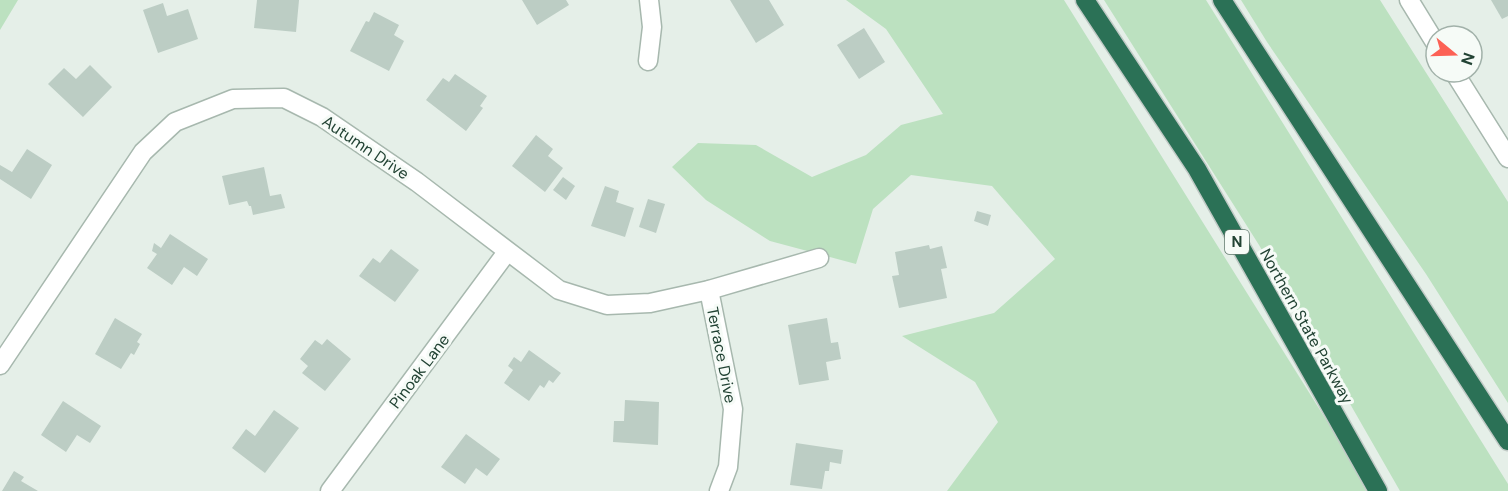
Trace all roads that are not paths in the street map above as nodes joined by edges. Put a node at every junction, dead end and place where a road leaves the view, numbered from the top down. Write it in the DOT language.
graph roads {
  1 [pos="649,0"];
  2 [pos="1085,0"];
  3 [pos="1222,0"];
  4 [pos="1409,0"];
  5 [pos="1424,24"];
  6 [pos="648,61"];
  7 [pos="1462,84"];
  8 [pos="1508,158"];
  9 [pos="507,252"];
  10 [pos="819,258"];
  11 [pos="709,290"];
  12 [pos="0,364"];
  13 [pos="1508,441"];
  14 [pos="330,491"];
  15 [pos="719,491"];
  16 [pos="1378,491"];
  1 -- 6 [label="street"];
  2 -- 16 [label="highway, Northern State Parkway / N"];
  3 -- 13 [label="highway"];
  4 -- 5 [label="street"];
  7 -- 8 [label="street"];
  9 -- 11 [label="street, Autumn Drive"];
  9 -- 12 [label="street, Autumn Drive"];
  9 -- 14 [label="street, Pinoak Lane"];
  10 -- 11 [label="street, Autumn Drive"];
  11 -- 15 [label="street, Terrace Drive"];
}
